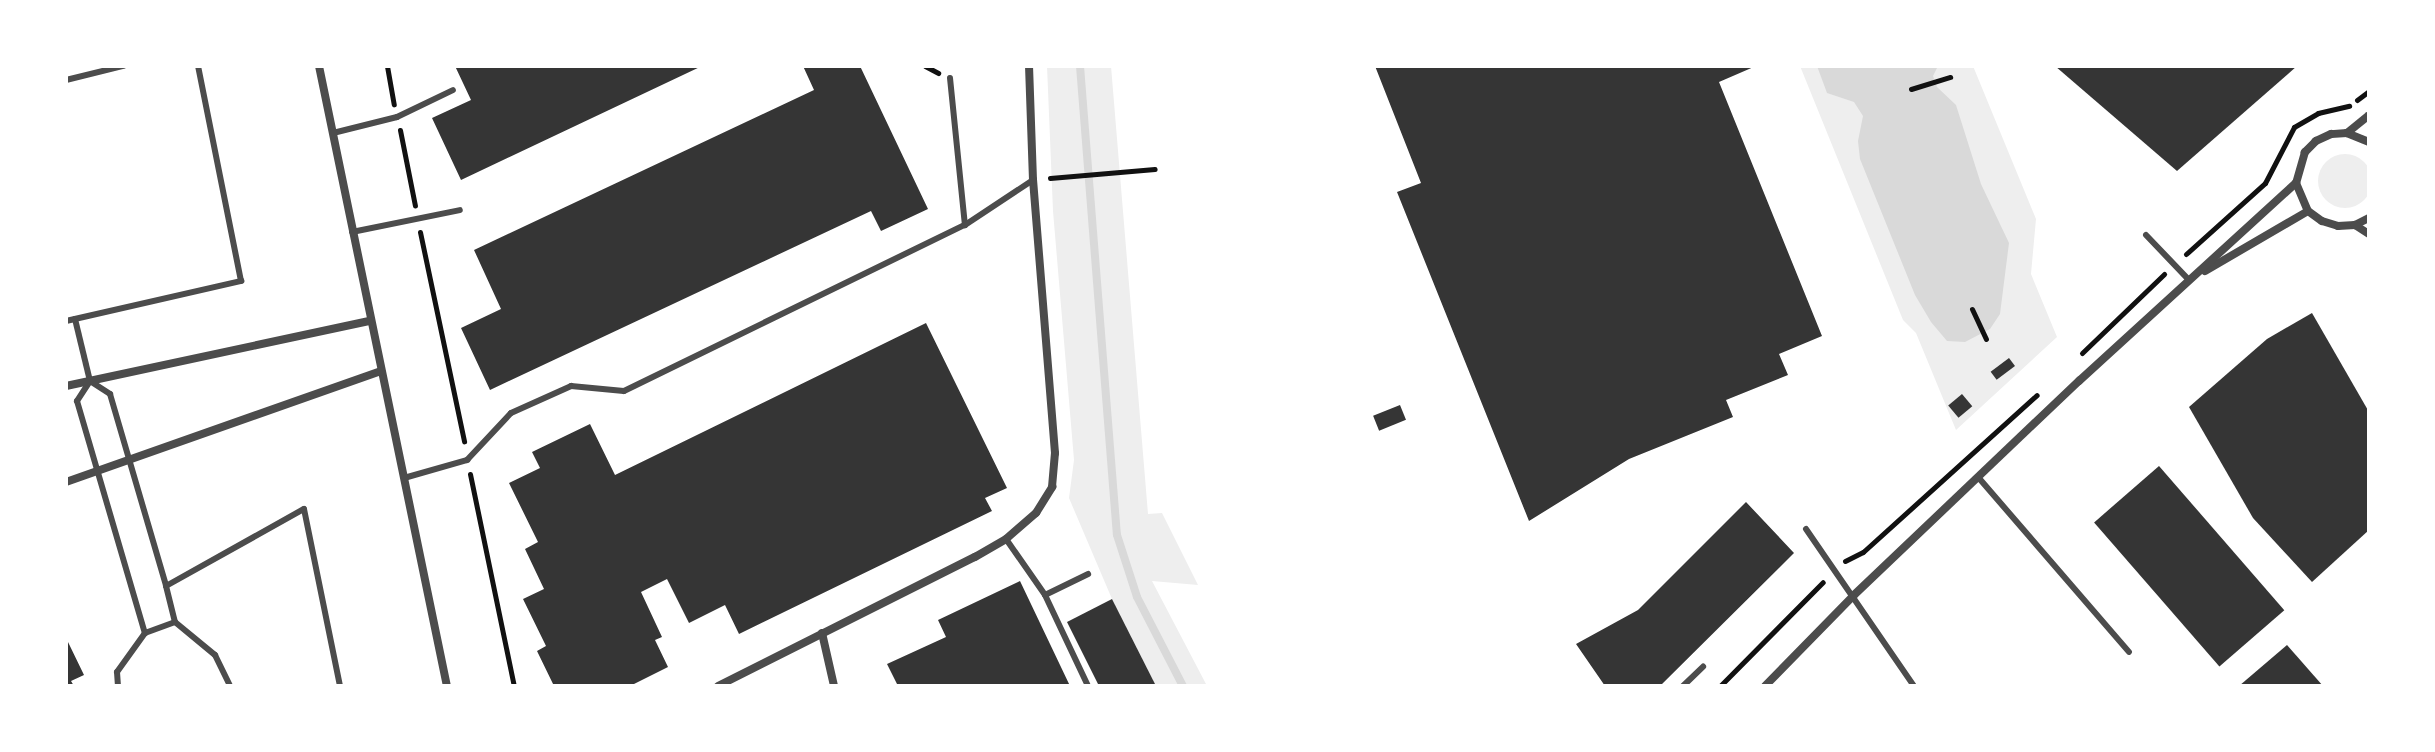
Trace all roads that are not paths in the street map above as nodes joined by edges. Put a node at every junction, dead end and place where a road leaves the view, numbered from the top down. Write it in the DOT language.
graph roads {
  1 [pos="123,66"];
  2 [pos="198,66"];
  3 [pos="319,66"];
  4 [pos="1029,66"];
  5 [pos="950,78"];
  6 [pos="66,80"];
  7 [pos="453,90"];
  8 [pos="2369,115"];
  9 [pos="333,133"];
  10 [pos="2347,133"];
  11 [pos="2369,142"];
  12 [pos="1033,180"];
  13 [pos="2296,183"];
  14 [pos="460,210"];
  15 [pos="2308,211"];
  16 [pos="2369,218"];
  17 [pos="965,225"];
  18 [pos="2355,225"];
  19 [pos="352,232"];
  20 [pos="2369,234"];
  21 [pos="2146,235"];
  22 [pos="2189,280"];
  23 [pos="75,319"];
  24 [pos="66,321"];
  25 [pos="369,321"];
  26 [pos="381,371"];
  27 [pos="90,381"];
  28 [pos="66,386"];
  29 [pos="130,457"];
  30 [pos="98,470"];
  31 [pos="1978,477"];
  32 [pos="404,478"];
  33 [pos="66,482"];
  34 [pos="1806,529"];
  35 [pos="1006,539"];
  36 [pos="1088,574"];
  37 [pos="166,586"];
  38 [pos="1045,595"];
  39 [pos="1854,595"];
  40 [pos="175,622"];
  41 [pos="145,633"];
  42 [pos="822,633"];
  43 [pos="2129,652"];
  44 [pos="1703,667"];
  45 [pos="118,686"];
  46 [pos="230,686"];
  47 [pos="340,686"];
  48 [pos="447,686"];
  49 [pos="718,686"];
  50 [pos="834,686"];
  51 [pos="1088,686"];
  52 [pos="1683,686"];
  53 [pos="1765,686"];
  54 [pos="1914,686"];
  1 -- 6 [label="lane"];
  2 -- 23 [label="lane"];
  3 -- 9 [label="street"];
  4 -- 12 [label="street"];
  5 -- 17 [label="lane"];
  7 -- 9 [label="lane"];
  8 -- 10 [label="street"];
  9 -- 19 [label="street"];
  10 -- 11 [label="street"];
  10 -- 13 [label="street"];
  12 -- 17 [label="lane"];
  12 -- 35 [label="street"];
  13 -- 15 [label="street"];
  13 -- 22 [label="street"];
  14 -- 19 [label="lane"];
  15 -- 18 [label="street"];
  15 -- 22 [label="street"];
  16 -- 18 [label="street"];
  17 -- 32 [label="lane"];
  18 -- 20 [label="street"];
  19 -- 25 [label="street"];
  21 -- 22 [label="lane"];
  22 -- 31 [label="street"];
  23 -- 24 [label="lane"];
  23 -- 27 [label="lane"];
  25 -- 26 [label="street"];
  25 -- 27 [label="street"];
  26 -- 29 [label="street"];
  26 -- 32 [label="street"];
  27 -- 28 [label="street"];
  27 -- 29 [label="lane"];
  27 -- 30 [label="lane"];
  29 -- 30 [label="street"];
  29 -- 37 [label="lane"];
  30 -- 33 [label="street"];
  30 -- 41 [label="lane"];
  31 -- 39 [label="street"];
  31 -- 43 [label="lane"];
  32 -- 48 [label="street"];
  34 -- 39 [label="lane"];
  35 -- 38 [label="lane"];
  35 -- 42 [label="street"];
  36 -- 38 [label="lane"];
  37 -- 40 [label="lane"];
  37 -- 47 [label="lane"];
  38 -- 51 [label="lane"];
  39 -- 53 [label="street"];
  39 -- 54 [label="lane"];
  40 -- 41 [label="lane"];
  40 -- 46 [label="lane"];
  41 -- 45 [label="lane"];
  42 -- 49 [label="street"];
  42 -- 50 [label="street"];
  44 -- 52 [label="lane"];
}
